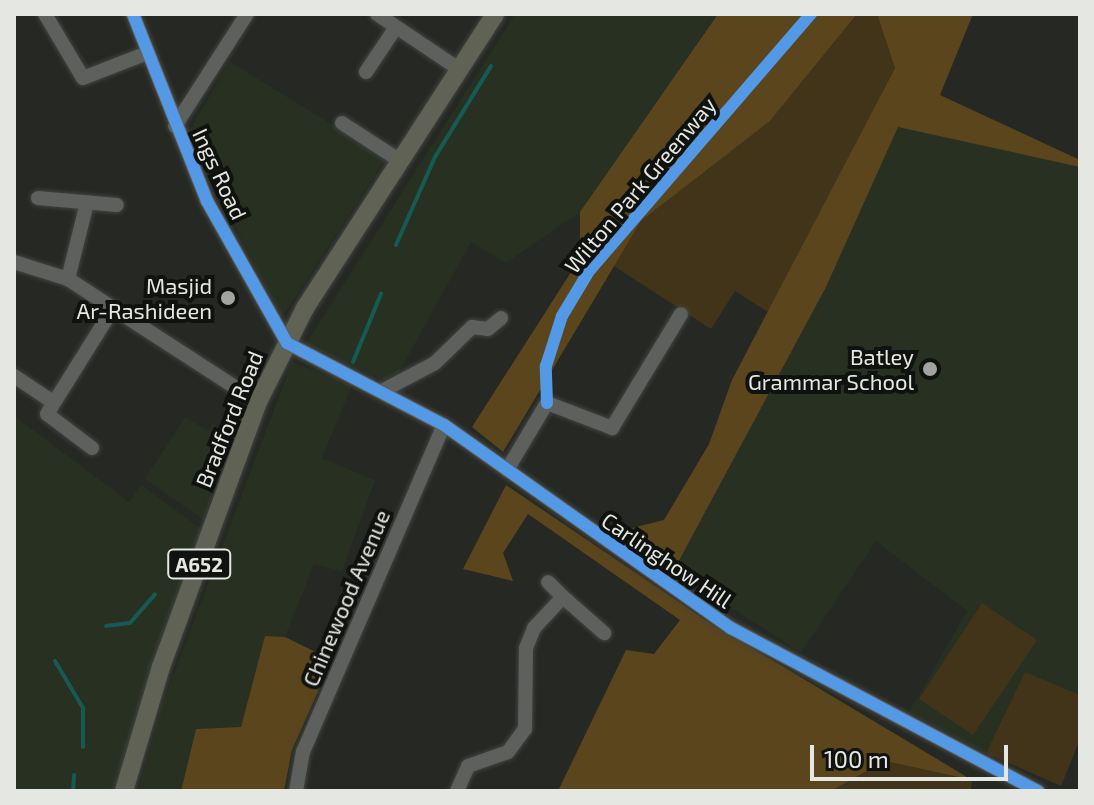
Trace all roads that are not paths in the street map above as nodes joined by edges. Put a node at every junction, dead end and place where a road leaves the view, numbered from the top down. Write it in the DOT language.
graph roads {
  1 [pos="45,14"];
  2 [pos="133,14"];
  3 [pos="247,14"];
  4 [pos="377,14"];
  5 [pos="495,14"];
  6 [pos="396,27"];
  7 [pos="147,53"];
  8 [pos="459,69"];
  9 [pos="366,72"];
  10 [pos="342,123"];
  11 [pos="175,126"];
  12 [pos="399,160"];
  13 [pos="38,198"];
  14 [pos="87,203"];
  15 [pos="117,205"];
  16 [pos="14,262"];
  17 [pos="68,279"];
  18 [pos="112,310"];
  19 [pos="681,314"];
  20 [pos="501,318"];
  21 [pos="287,343"];
  22 [pos="14,376"];
  23 [pos="382,391"];
  24 [pos="53,402"];
  25 [pos="258,402"];
  26 [pos="444,425"];
  27 [pos="92,448"];
  28 [pos="507,470"];
  29 [pos="548,582"];
  30 [pos="563,597"];
  31 [pos="604,633"];
  32 [pos="124,791"];
  33 [pos="296,791"];
  34 [pos="457,791"];
  35 [pos="1038,791"];
  1 -- 7 [label="street"];
  2 -- 7 [label="street, Ings Road"];
  3 -- 11 [label="street"];
  4 -- 6 [label="street"];
  5 -- 8 [label="main road, Bradford Road / A652"];
  6 -- 8 [label="street"];
  6 -- 9 [label="street"];
  7 -- 11 [label="street, Ings Road"];
  8 -- 12 [label="main road, Bradford Road / A652"];
  10 -- 12 [label="street"];
  11 -- 21 [label="street, Ings Road"];
  12 -- 21 [label="main road, Bradford Road / A652"];
  13 -- 14 [label="street"];
  14 -- 15 [label="street"];
  14 -- 17 [label="street"];
  16 -- 17 [label="street"];
  17 -- 18 [label="street"];
  18 -- 24 [label="street"];
  18 -- 25 [label="street"];
  19 -- 28 [label="street"];
  20 -- 23 [label="street"];
  21 -- 23 [label="street, Carlinghow Hill"];
  21 -- 25 [label="main road, Bradford Road / A652"];
  22 -- 24 [label="street"];
  23 -- 26 [label="street, Carlinghow Hill"];
  24 -- 27 [label="street"];
  25 -- 32 [label="main road, Bradford Road / A652"];
  26 -- 28 [label="street, Carlinghow Hill"];
  26 -- 33 [label="street, Chinewood Avenue"];
  28 -- 35 [label="street, Carlinghow Hill"];
  29 -- 30 [label="street"];
  30 -- 31 [label="street"];
  30 -- 34 [label="street"];
}
